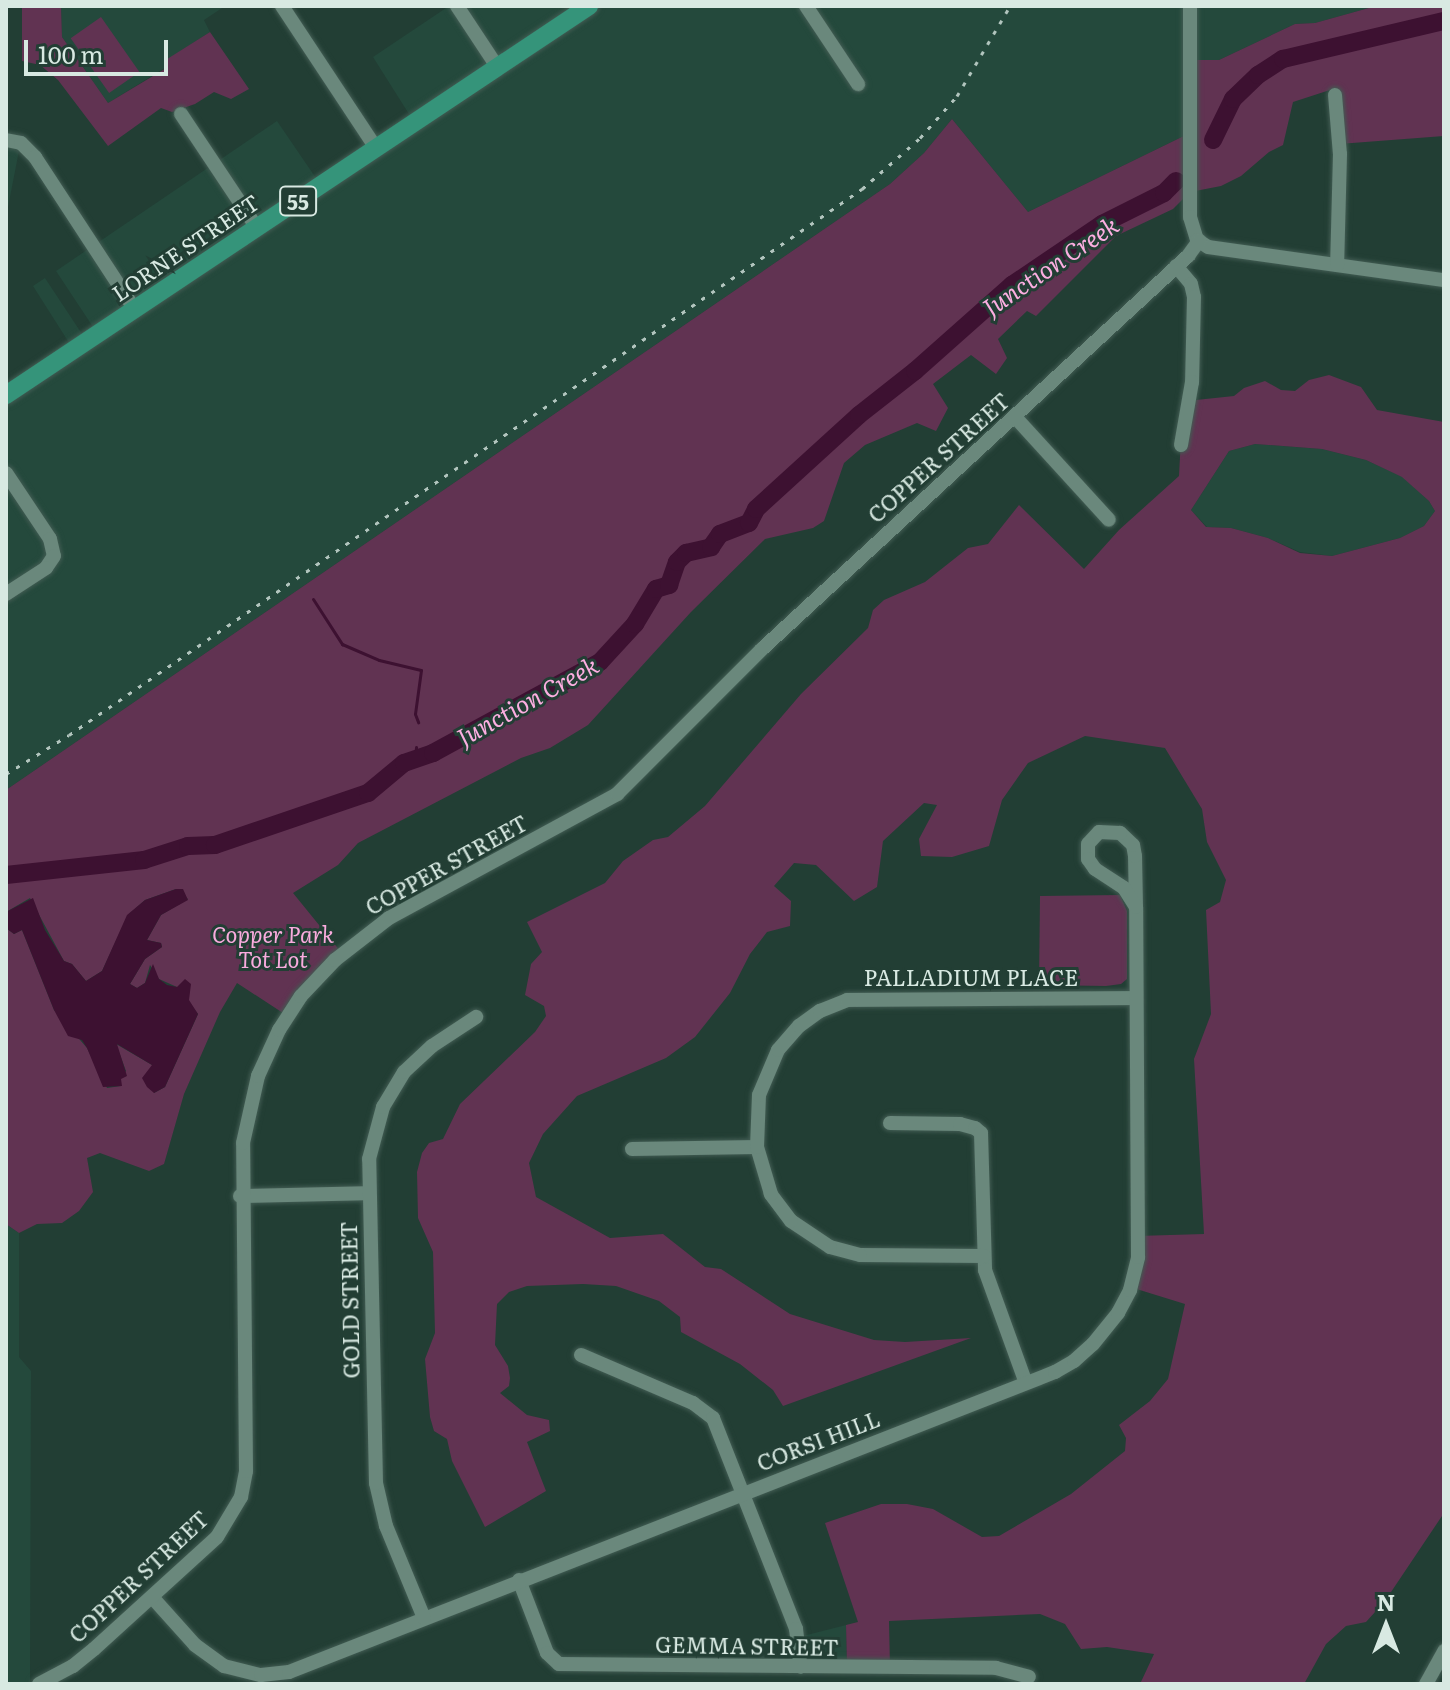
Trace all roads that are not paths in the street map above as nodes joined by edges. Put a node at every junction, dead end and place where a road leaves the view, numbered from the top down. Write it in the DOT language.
graph roads {
  1 [pos="282,6"];
  2 [pos="457,6"];
  3 [pos="589,6"];
  4 [pos="806,6"];
  5 [pos="1190,6"];
  6 [pos="498,68"];
  7 [pos="858,84"];
  8 [pos="1335,95"];
  9 [pos="181,114"];
  10 [pos="6,140"];
  11 [pos="376,148"];
  12 [pos="257,228"];
  13 [pos="1199,241"];
  14 [pos="1337,265"];
  15 [pos="1176,266"];
  16 [pos="1444,280"];
  17 [pos="135,310"];
  18 [pos="6,395"];
  19 [pos="1015,417"];
  20 [pos="1181,445"];
  21 [pos="6,473"];
  22 [pos="1109,520"];
  23 [pos="6,594"];
  24 [pos="1136,907"];
  25 [pos="1136,998"];
  26 [pos="476,1017"];
  27 [pos="890,1123"];
  28 [pos="757,1147"];
  29 [pos="632,1149"];
  30 [pos="369,1193"];
  31 [pos="240,1196"];
  32 [pos="984,1256"];
  33 [pos="581,1355"];
  34 [pos="1026,1383"];
  35 [pos="743,1493"];
  36 [pos="519,1580"];
  37 [pos="152,1597"];
  38 [pos="424,1618"];
  39 [pos="1444,1651"];
  40 [pos="801,1667"];
  41 [pos="1029,1677"];
  42 [pos="39,1684"];
  43 [pos="1426,1684"];
  1 -- 11 [label="street"];
  2 -- 6 [label="street"];
  3 -- 6 [label="main road, LORNE STREET / 55"];
  4 -- 7 [label="street"];
  5 -- 13 [label="street"];
  6 -- 11 [label="main road, LORNE STREET / 55"];
  8 -- 14 [label="street"];
  9 -- 12 [label="street"];
  10 -- 17 [label="street"];
  11 -- 12 [label="main road, LORNE STREET / 55"];
  12 -- 17 [label="main road, LORNE STREET / 55"];
  13 -- 14 [label="street"];
  13 -- 15 [label="street, COPPER STREET"];
  14 -- 16 [label="street"];
  15 -- 19 [label="street, COPPER STREET"];
  15 -- 20 [label="street"];
  17 -- 18 [label="main road, LORNE STREET / 55"];
  19 -- 22 [label="street"];
  19 -- 31 [label="street, COPPER STREET"];
  21 -- 23 [label="street"];
  24 -- 24 [label="street, CORSI HILL"];
  24 -- 25 [label="street, CORSI HILL"];
  25 -- 28 [label="street, PALLADIUM PLACE"];
  25 -- 34 [label="street, CORSI HILL"];
  26 -- 30 [label="street, GOLD STREET"];
  27 -- 32 [label="street"];
  28 -- 29 [label="street"];
  28 -- 32 [label="street, PALLADIUM PLACE"];
  30 -- 31 [label="street"];
  30 -- 38 [label="street, GOLD STREET"];
  31 -- 37 [label="street, COPPER STREET"];
  32 -- 34 [label="street"];
  33 -- 35 [label="street"];
  34 -- 35 [label="street, CORSI HILL"];
  35 -- 36 [label="street, CORSI HILL"];
  35 -- 40 [label="street"];
  36 -- 38 [label="street, CORSI HILL"];
  36 -- 40 [label="street, GEMMA STREET"];
  37 -- 38 [label="street, CORSI HILL"];
  37 -- 42 [label="street, COPPER STREET"];
  39 -- 43 [label="street"];
  40 -- 41 [label="street, GEMMA STREET"];
}
